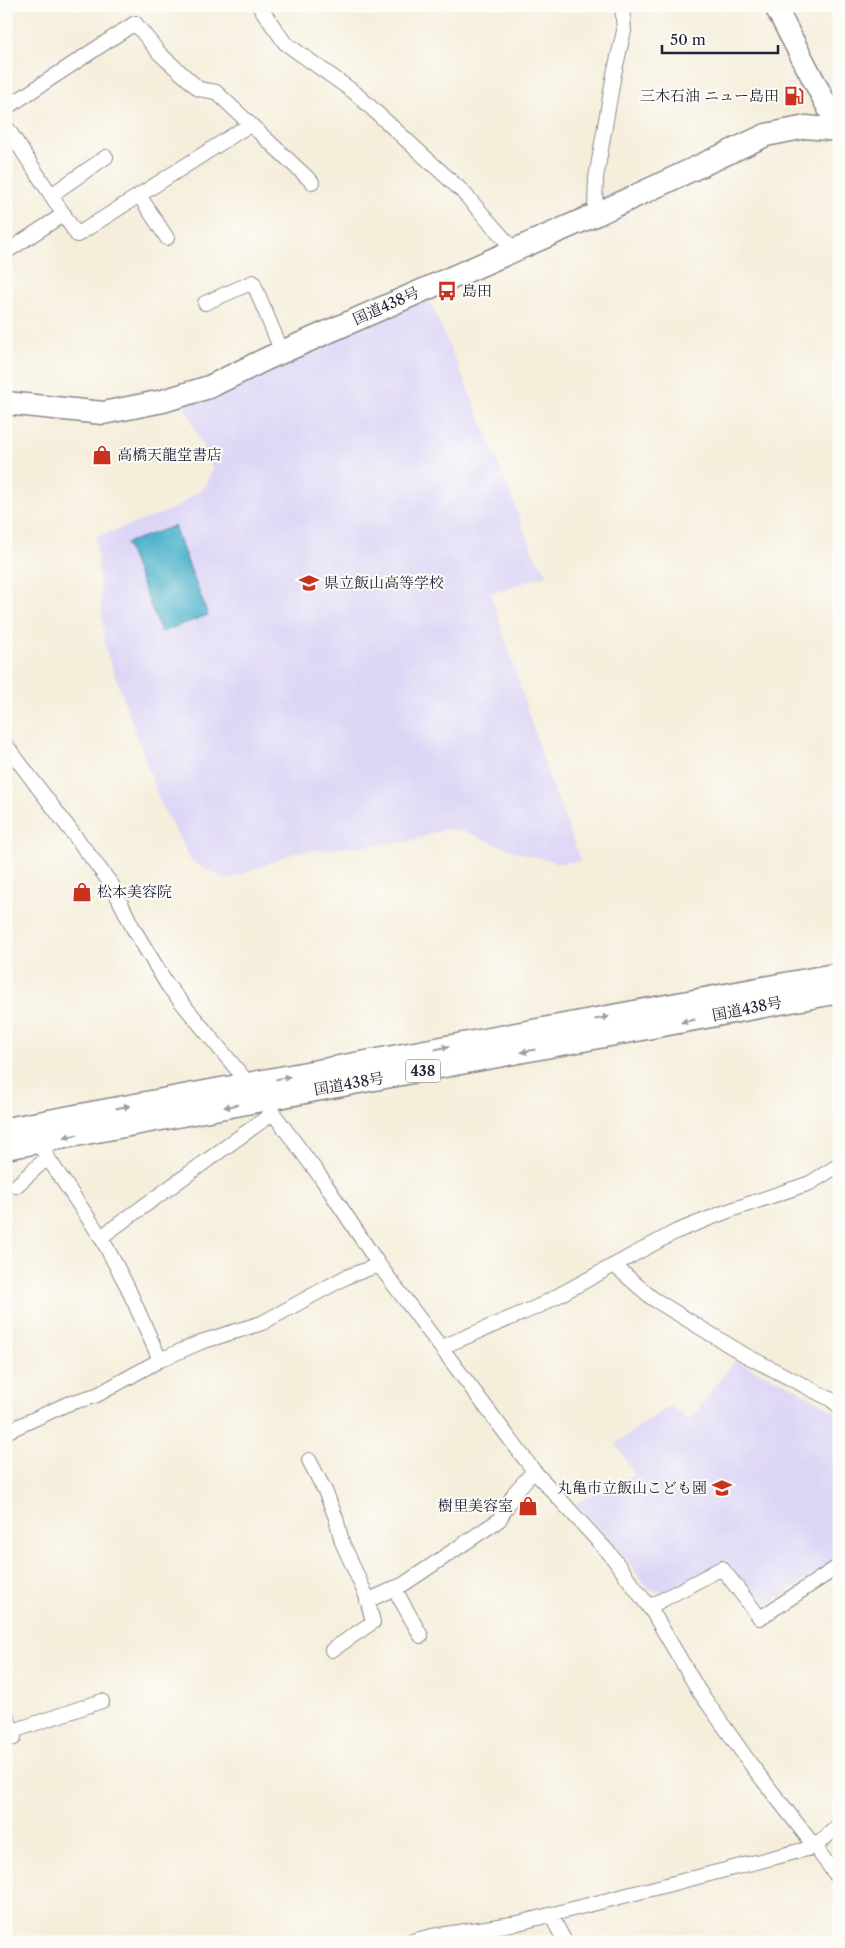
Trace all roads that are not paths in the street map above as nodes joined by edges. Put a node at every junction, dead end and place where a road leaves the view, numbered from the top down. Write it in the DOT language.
graph roads {
  1 [pos="259,6"];
  2 [pos="622,6"];
  3 [pos="775,6"];
  4 [pos="6,108"];
  5 [pos="249,125"];
  6 [pos="6,126"];
  7 [pos="839,130"];
  8 [pos="106,158"];
  9 [pos="312,182"];
  10 [pos="51,195"];
  11 [pos="139,195"];
  12 [pos="64,214"];
  13 [pos="597,214"];
  14 [pos="167,238"];
  15 [pos="514,250"];
  16 [pos="6,252"];
  17 [pos="205,303"];
  18 [pos="282,352"];
  19 [pos="6,403"];
  20 [pos="6,745"];
  21 [pos="839,974"];
  22 [pos="839,992"];
  23 [pos="261,1099"];
  24 [pos="6,1129"];
  25 [pos="6,1148"];
  26 [pos="43,1150"];
  27 [pos="839,1165"];
  28 [pos="16,1186"];
  29 [pos="101,1237"];
  30 [pos="380,1265"];
  31 [pos="615,1266"];
  32 [pos="442,1347"];
  33 [pos="160,1360"];
  34 [pos="839,1406"];
  35 [pos="6,1432"];
  36 [pos="309,1460"];
  37 [pos="534,1471"];
  38 [pos="839,1566"];
  39 [pos="394,1588"];
  40 [pos="367,1601"];
  41 [pos="649,1607"];
  42 [pos="421,1636"];
  43 [pos="332,1650"];
  44 [pos="102,1701"];
  45 [pos="6,1713"];
  46 [pos="10,1736"];
  47 [pos="839,1825"];
  48 [pos="815,1847"];
  49 [pos="839,1879"];
  50 [pos="551,1915"];
  51 [pos="408,1942"];
  52 [pos="565,1942"];
  1 -- 15 [label="street"];
  2 -- 13 [label="street"];
  3 -- 7 [label="main road"];
  4 -- 5 [label="street"];
  5 -- 9 [label="street"];
  5 -- 11 [label="street"];
  6 -- 10 [label="street"];
  7 -- 13 [label="highway, 国道438号"];
  8 -- 10 [label="street"];
  10 -- 12 [label="street"];
  11 -- 12 [label="street"];
  11 -- 14 [label="street"];
  12 -- 16 [label="street"];
  13 -- 15 [label="highway, 国道438号"];
  15 -- 18 [label="highway, 国道438号"];
  17 -- 18 [label="street"];
  18 -- 19 [label="highway, 国道438号"];
  20 -- 23 [label="street"];
  23 -- 21 [label="highway, 国道438号 / 438, one-way"];
  22 -- 23 [label="highway, 国道438号 / 438, one-way"];
  24 -- 23 [label="highway, 国道438号 / 438, one-way"];
  23 -- 26 [label="highway, 国道438号 / 438, one-way"];
  23 -- 29 [label="street"];
  23 -- 30 [label="street"];
  25 -- 26 [label="highway, 国道438号 / 438"];
  26 -- 28 [label="street"];
  26 -- 29 [label="street"];
  27 -- 31 [label="street"];
  29 -- 33 [label="street"];
  30 -- 32 [label="street"];
  30 -- 33 [label="street"];
  31 -- 32 [label="street"];
  31 -- 34 [label="street"];
  32 -- 37 [label="street"];
  33 -- 35 [label="street"];
  36 -- 40 [label="street"];
  37 -- 39 [label="street"];
  37 -- 41 [label="street"];
  38 -- 41 [label="street"];
  39 -- 40 [label="street"];
  39 -- 42 [label="street"];
  40 -- 43 [label="street"];
  41 -- 48 [label="street"];
  44 -- 46 [label="street"];
  45 -- 46 [label="street"];
  47 -- 48 [label="street"];
  48 -- 49 [label="street"];
  48 -- 50 [label="street"];
  50 -- 51 [label="street"];
  50 -- 52 [label="street"];
}
